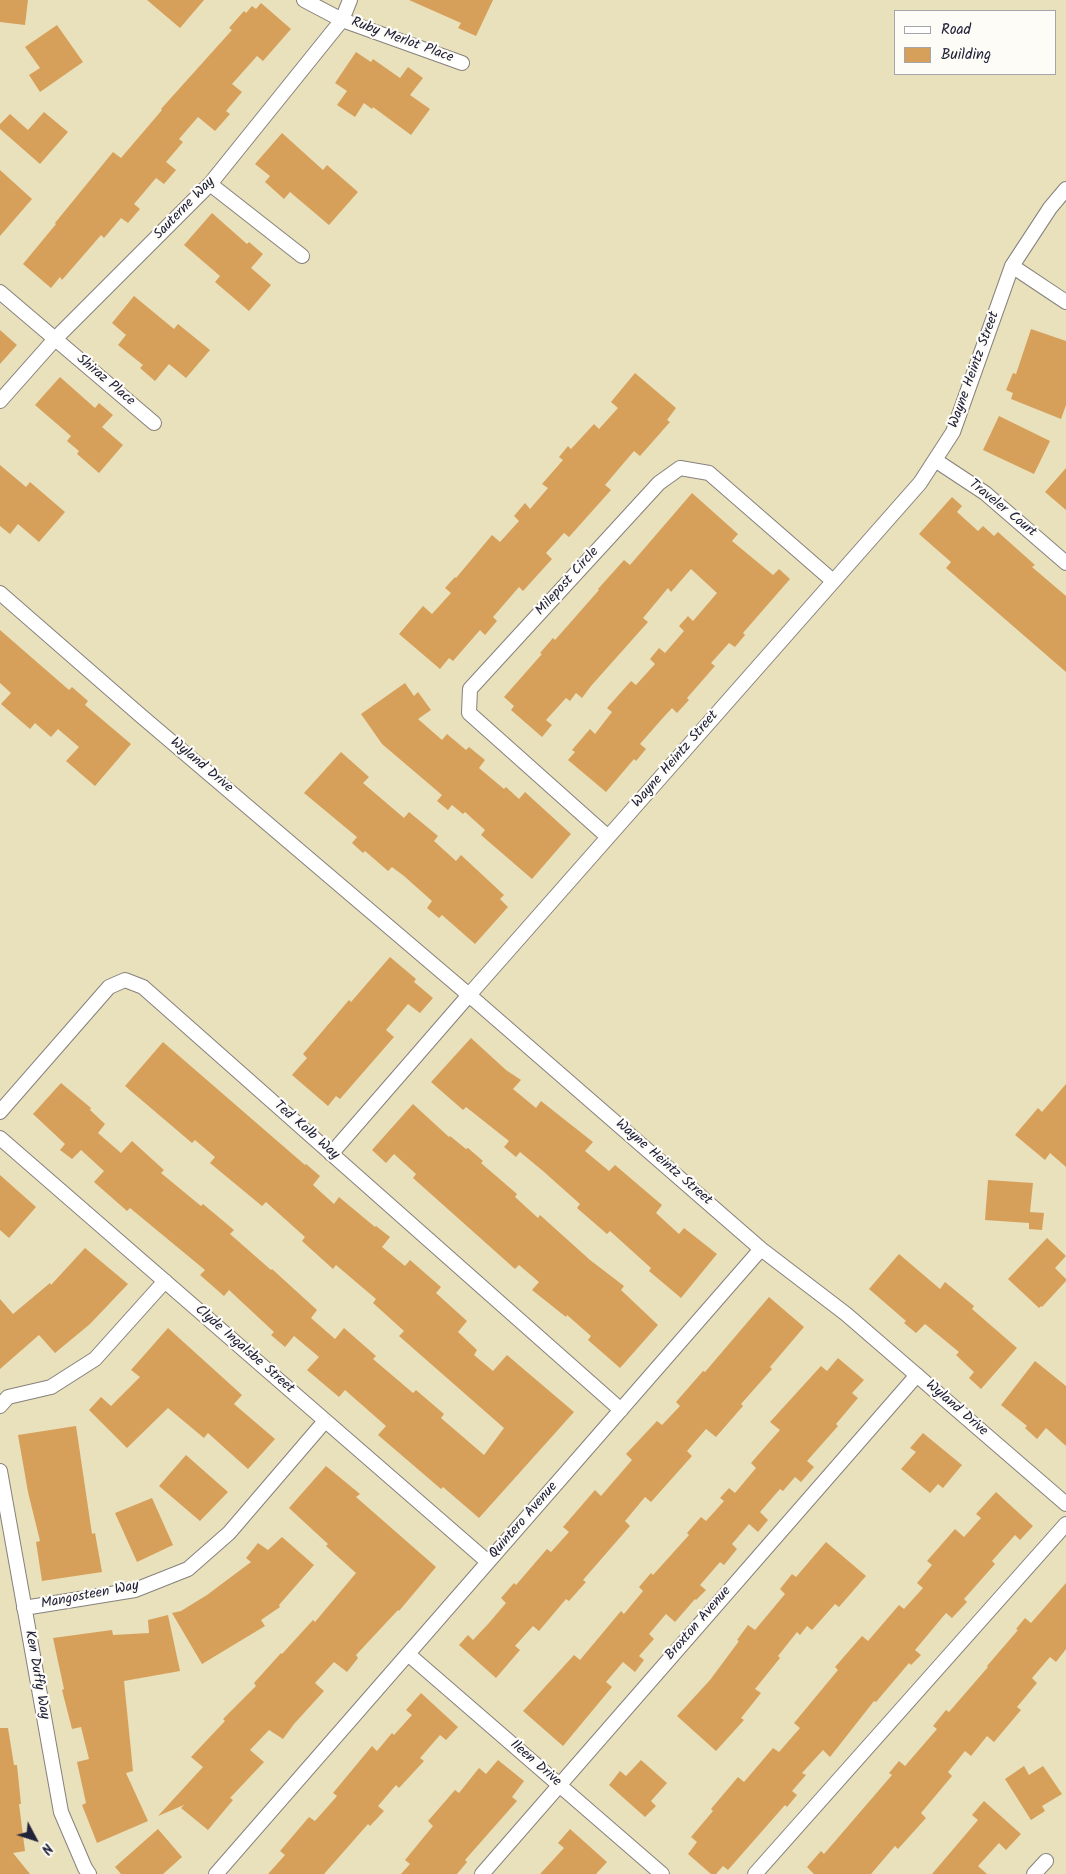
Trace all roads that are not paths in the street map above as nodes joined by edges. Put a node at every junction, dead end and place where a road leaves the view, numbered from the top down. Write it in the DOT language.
graph roads {
  1 [pos="304,0"];
  2 [pos="350,0"];
  3 [pos="342,20"];
  4 [pos="462,63"];
  5 [pos="210,184"];
  6 [pos="1066,189"];
  7 [pos="302,256"];
  8 [pos="1012,266"];
  9 [pos="0,292"];
  10 [pos="1066,302"];
  11 [pos="55,339"];
  12 [pos="0,401"];
  13 [pos="154,423"];
  14 [pos="935,460"];
  15 [pos="1066,563"];
  16 [pos="833,581"];
  17 [pos="0,592"];
  18 [pos="608,837"];
  19 [pos="469,995"];
  20 [pos="0,1112"];
  21 [pos="0,1138"];
  22 [pos="331,1154"];
  23 [pos="761,1249"];
  24 [pos="165,1281"];
  25 [pos="916,1375"];
  26 [pos="0,1406"];
  27 [pos="621,1410"];
  28 [pos="325,1421"];
  29 [pos="0,1471"];
  30 [pos="1066,1504"];
  31 [pos="1066,1524"];
  32 [pos="488,1562"];
  33 [pos="24,1608"];
  34 [pos="408,1654"];
  35 [pos="559,1785"];
  36 [pos="1046,1861"];
  37 [pos="89,1874"];
  38 [pos="216,1874"];
  39 [pos="482,1874"];
  40 [pos="662,1874"];
  41 [pos="755,1874"];
  42 [pos="1034,1874"];
  1 -- 3 [label="street, Ruby Merlot Place"];
  2 -- 3 [label="street, Sauterne Way"];
  3 -- 4 [label="street, Ruby Merlot Place"];
  3 -- 5 [label="street, Sauterne Way"];
  5 -- 7 [label="street"];
  5 -- 11 [label="street, Sauterne Way"];
  6 -- 8 [label="street, Wayne Heintz Street"];
  8 -- 10 [label="street"];
  8 -- 14 [label="street, Wayne Heintz Street"];
  9 -- 11 [label="street, Shiraz Place"];
  11 -- 12 [label="street, Sauterne Way"];
  11 -- 13 [label="street, Shiraz Place"];
  14 -- 15 [label="street, Traveler Court"];
  14 -- 16 [label="street, Wayne Heintz Street"];
  16 -- 18 [label="street, Wayne Heintz Street"];
  16 -- 18 [label="street, Milepost Circle"];
  17 -- 19 [label="street, Wyland Drive"];
  18 -- 19 [label="street, Wayne Heintz Street"];
  19 -- 22 [label="street"];
  19 -- 23 [label="street, Wayne Heintz Street"];
  20 -- 22 [label="street, Ted Kolb Way"];
  21 -- 24 [label="street, Clyde Ingalsbe Street"];
  22 -- 27 [label="street, Ted Kolb Way"];
  23 -- 25 [label="street, Wyland Drive"];
  23 -- 27 [label="street, Quintero Avenue"];
  24 -- 26 [label="street"];
  24 -- 28 [label="street, Clyde Ingalsbe Street"];
  25 -- 30 [label="street, Wyland Drive"];
  25 -- 35 [label="street, Broxton Avenue"];
  27 -- 32 [label="street, Quintero Avenue"];
  28 -- 32 [label="street, Clyde Ingalsbe Street"];
  28 -- 33 [label="street, Mangosteen Way"];
  29 -- 33 [label="street, Ken Duffy Way"];
  31 -- 41 [label="street"];
  32 -- 34 [label="street, Quintero Avenue"];
  33 -- 37 [label="street, Ken Duffy Way"];
  34 -- 35 [label="street, Ileen Drive"];
  34 -- 38 [label="street, Quintero Avenue"];
  35 -- 39 [label="street, Broxton Avenue"];
  35 -- 40 [label="street, Ileen Drive"];
  36 -- 42 [label="street"];
}
